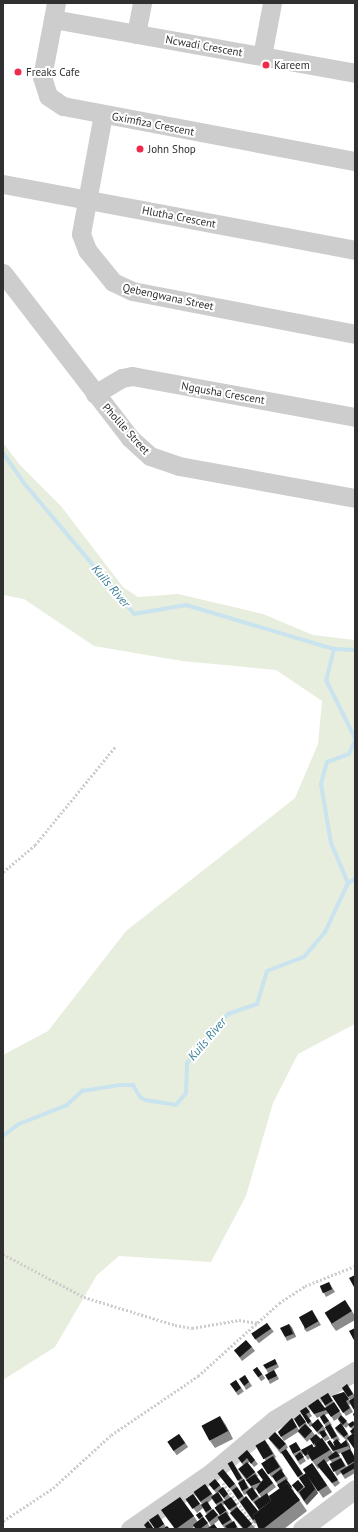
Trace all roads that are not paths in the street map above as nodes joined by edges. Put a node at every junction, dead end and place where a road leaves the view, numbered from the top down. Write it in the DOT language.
graph roads {
  1 [pos="142,3"];
  2 [pos="272,3"];
  3 [pos="54,11"];
  4 [pos="136,34"];
  5 [pos="262,56"];
  6 [pos="355,73"];
  7 [pos="102,114"];
  8 [pos="355,161"];
  9 [pos="4,189"];
  10 [pos="86,200"];
  11 [pos="355,250"];
  12 [pos="3,273"];
  13 [pos="355,334"];
  14 [pos="95,394"];
  15 [pos="355,417"];
  16 [pos="355,498"];
  17 [pos="355,1371"];
  18 [pos="354,1493"];
  19 [pos="309,1527"];
  20 [pos="130,1529"];
  1 -- 4 [label="street"];
  2 -- 5 [label="street"];
  3 -- 4 [label="street, Ncwadi Crescent"];
  3 -- 7 [label="street, Gximfiza Crescent"];
  4 -- 5 [label="street, Ncwadi Crescent"];
  5 -- 6 [label="street, Ncwadi Crescent"];
  7 -- 8 [label="street, Gximfiza Crescent"];
  7 -- 10 [label="street, Qebengwana Street"];
  9 -- 10 [label="street, Hlutha Crescent"];
  10 -- 11 [label="street, Hlutha Crescent"];
  10 -- 13 [label="street, Qebengwana Street"];
  12 -- 14 [label="street, Pholile Street"];
  14 -- 15 [label="street, Ngqusha Crescent"];
  14 -- 16 [label="street, Pholile Street"];
  17 -- 20 [label="street"];
  18 -- 19 [label="street"];
}
